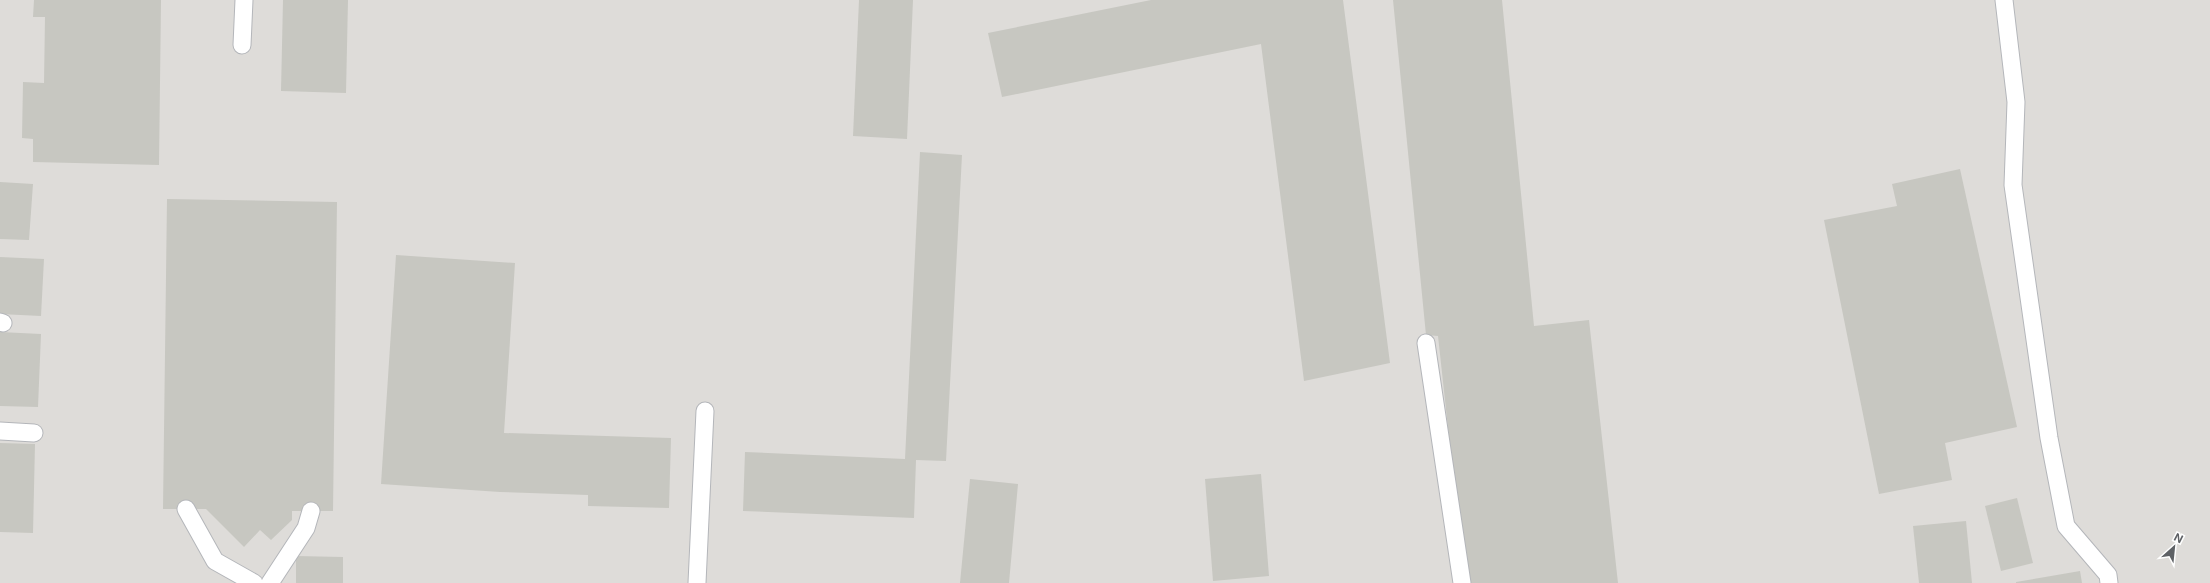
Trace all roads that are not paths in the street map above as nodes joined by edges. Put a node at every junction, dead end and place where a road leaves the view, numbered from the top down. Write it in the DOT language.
graph roads {
  1 [pos="244,0"];
  2 [pos="2004,0"];
  3 [pos="242,45"];
  4 [pos="1426,343"];
  5 [pos="705,411"];
  6 [pos="0,431"];
  7 [pos="34,433"];
  8 [pos="186,509"];
  9 [pos="311,511"];
  10 [pos="254,583"];
  11 [pos="270,583"];
  12 [pos="697,583"];
  13 [pos="1462,583"];
  14 [pos="2109,583"];
  1 -- 3 [label="lane"];
  2 -- 14 [label="lane"];
  4 -- 13 [label="lane"];
  5 -- 12 [label="lane"];
  6 -- 7 [label="lane"];
  8 -- 10 [label="lane"];
  9 -- 11 [label="lane"];
}
